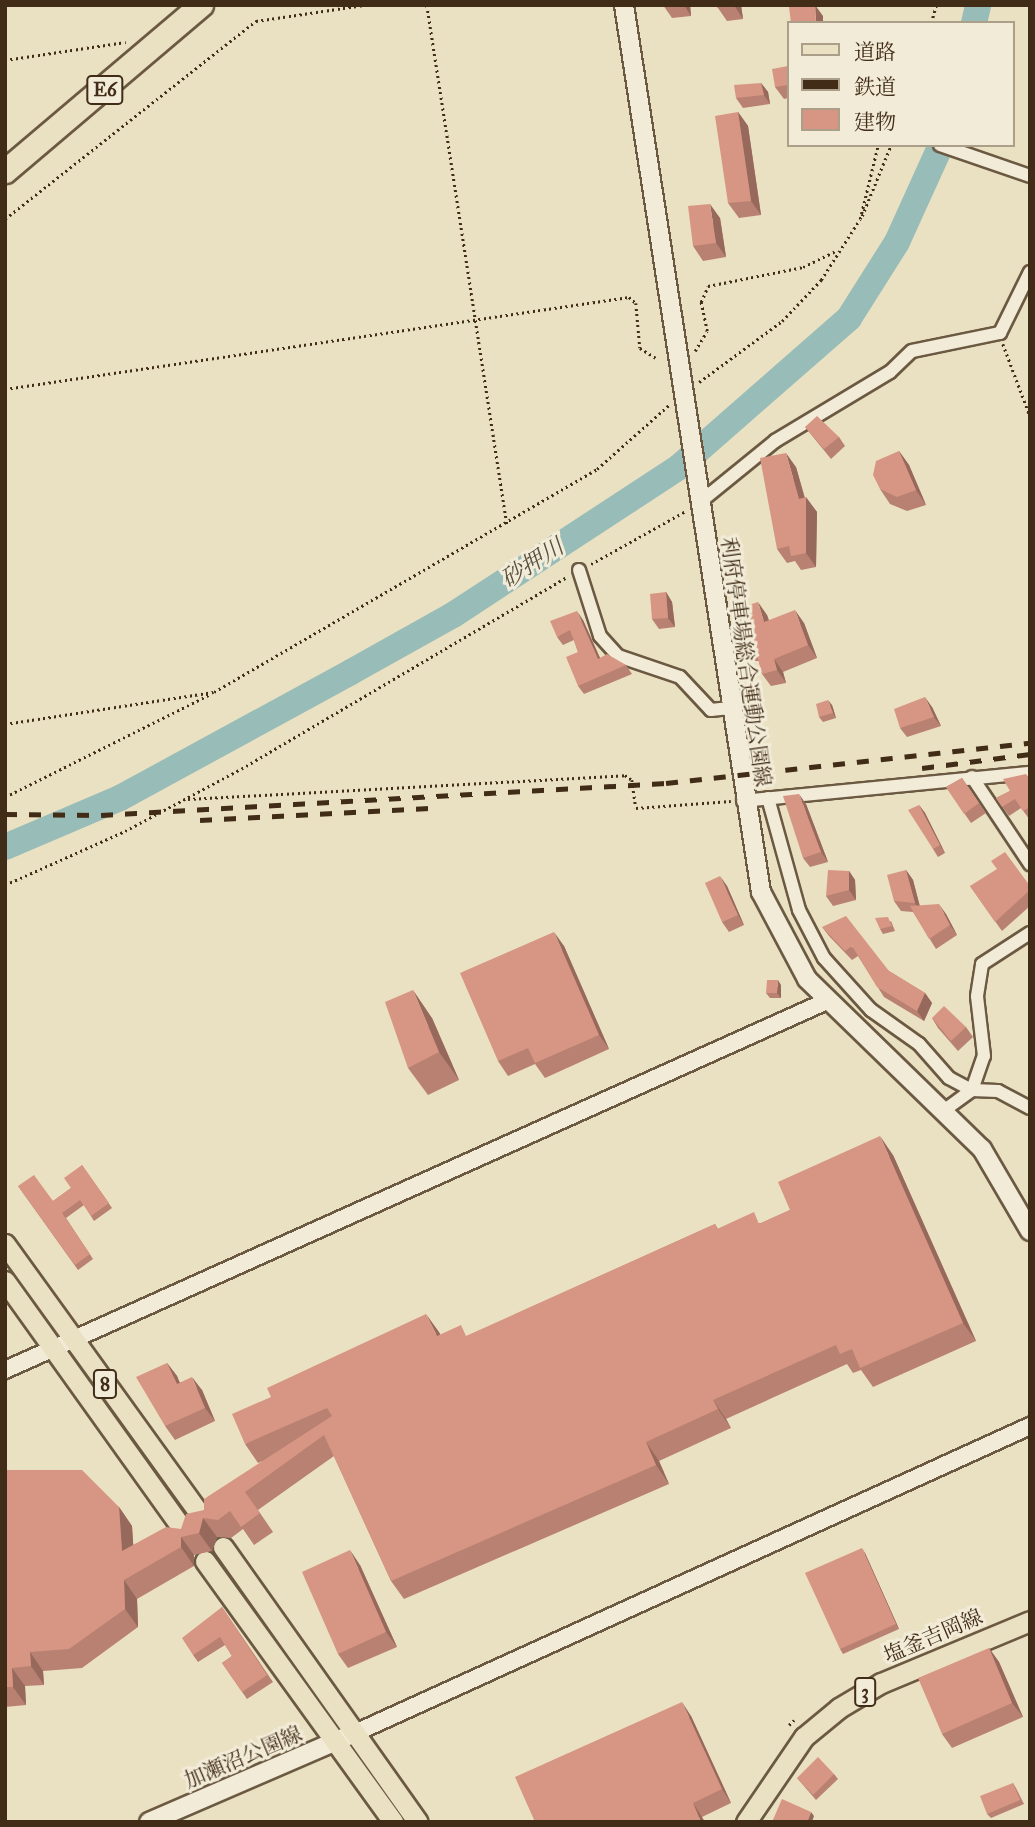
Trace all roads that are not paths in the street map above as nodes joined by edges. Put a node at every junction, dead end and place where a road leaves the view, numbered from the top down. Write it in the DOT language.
graph roads {
  1 [pos="201,5"];
  2 [pos="624,5"];
  3 [pos="945,147"];
  4 [pos="5,171"];
  5 [pos="1030,176"];
  6 [pos="1030,272"];
  7 [pos="699,494"];
  8 [pos="579,570"];
  9 [pos="730,708"];
  10 [pos="1030,773"];
  11 [pos="972,777"];
  12 [pos="768,798"];
  13 [pos="743,801"];
  14 [pos="1030,864"];
  15 [pos="1030,933"];
  16 [pos="827,1001"];
  17 [pos="972,1090"];
  18 [pos="1030,1108"];
  19 [pos="946,1109"];
  20 [pos="1030,1231"];
  21 [pos="5,1244"];
  22 [pos="5,1281"];
  23 [pos="74,1340"];
  24 [pos="53,1349"];
  25 [pos="5,1370"];
  26 [pos="1030,1426"];
  27 [pos="206,1523"];
  28 [pos="188,1537"];
  29 [pos="223,1547"];
  30 [pos="205,1561"];
  31 [pos="1030,1620"];
  32 [pos="355,1732"];
  33 [pos="335,1742"];
  34 [pos="149,1822"];
  35 [pos="393,1822"];
  36 [pos="418,1822"];
  37 [pos="746,1822"];
  1 -- 4 [label="highway, E6"];
  2 -- 7 [label="main road, 利府停車場総合運動公園線"];
  3 -- 5 [label="street"];
  6 -- 7 [label="street"];
  7 -- 9 [label="main road, 利府停車場総合運動公園線"];
  8 -- 9 [label="street"];
  9 -- 13 [label="main road, 利府停車場総合運動公園線"];
  10 -- 11 [label="street"];
  11 -- 12 [label="street"];
  11 -- 14 [label="street"];
  12 -- 13 [label="street"];
  12 -- 17 [label="street"];
  13 -- 16 [label="main road, 利府停車場総合運動公園線"];
  15 -- 17 [label="street"];
  16 -- 19 [label="main road, 利府停車場総合運動公園線"];
  16 -- 23 [label="street"];
  17 -- 18 [label="street"];
  17 -- 19 [label="street"];
  19 -- 20 [label="main road, 利府停車場総合運動公園線"];
  21 -- 23 [label="main road, 8"];
  22 -- 24 [label="main road, 8"];
  23 -- 24 [label="street"];
  23 -- 27 [label="main road, 8"];
  24 -- 25 [label="street"];
  24 -- 28 [label="main road, 8"];
  26 -- 32 [label="street"];
  29 -- 32 [label="main road"];
  30 -- 33 [label="main road"];
  31 -- 37 [label="main road, 塩釜吉岡線 / 3"];
  32 -- 33 [label="main road, 加瀬沼公園線"];
  32 -- 36 [label="main road"];
  33 -- 34 [label="main road, 加瀬沼公園線"];
  33 -- 35 [label="main road"];
}
